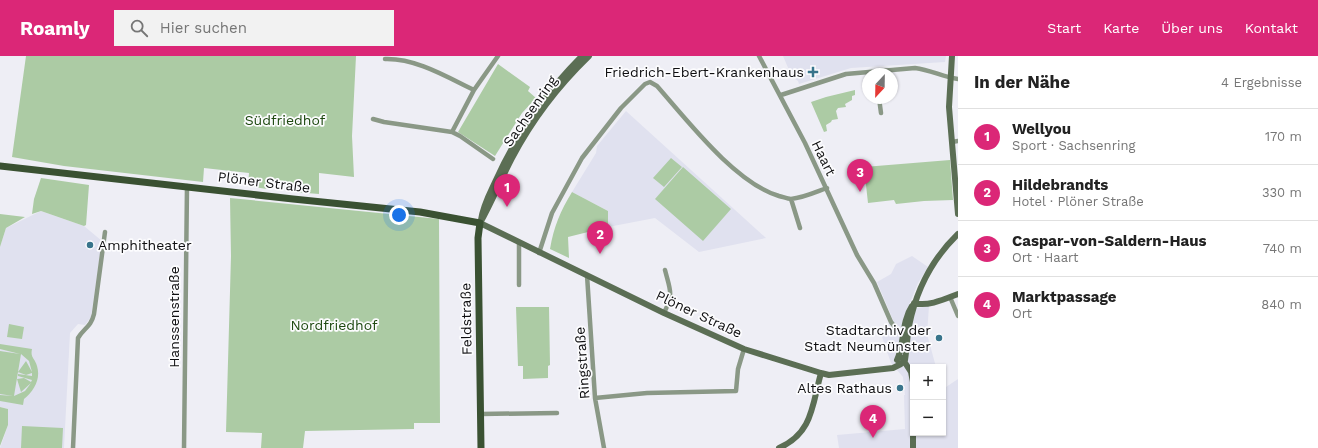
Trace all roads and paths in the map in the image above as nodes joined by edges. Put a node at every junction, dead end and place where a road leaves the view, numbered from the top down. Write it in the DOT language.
graph roads {
  1 [pos="498,56"];
  2 [pos="582,56"];
  3 [pos="589,56"];
  4 [pos="759,56"];
  5 [pos="952,56"];
  6 [pos="385,59"];
  7 [pos="898,70"];
  8 [pos="862,73"];
  9 [pos="950,78"];
  10 [pos="958,79"];
  11 [pos="474,90"];
  12 [pos="781,95"];
  13 [pos="880,104"];
  14 [pos="881,113"];
  15 [pos="373,119"];
  16 [pos="452,132"];
  17 [pos="955,141"];
  18 [pos="493,159"];
  19 [pos="0,166"];
  20 [pos="187,186"];
  21 [pos="826,188"];
  22 [pos="791,199"];
  23 [pos="958,214"];
  24 [pos="480,224"];
  25 [pos="800,228"];
  26 [pos="105,232"];
  27 [pos="958,234"];
  28 [pos="519,243"];
  29 [pos="539,253"];
  30 [pos="665,270"];
  31 [pos="587,275"];
  32 [pos="519,285"];
  33 [pos="958,294"];
  34 [pos="950,297"];
  35 [pos="914,304"];
  36 [pos="664,313"];
  37 [pos="958,316"];
  38 [pos="902,333"];
  39 [pos="907,341"];
  40 [pos="744,349"];
  41 [pos="899,363"];
  42 [pos="910,371"];
  43 [pos="821,373"];
  44 [pos="595,398"];
  45 [pos="557,413"];
  46 [pos="481,414"];
  47 [pos="914,436"];
  48 [pos="73,448"];
  49 [pos="184,448"];
  50 [pos="481,448"];
  51 [pos="604,448"];
  52 [pos="779,448"];
  53 [pos="912,448"];
  1 -- 11 [label="street"];
  2 -- 24 [label="main road, Sachsenring"];
  3 -- 24 [label="main road, Sachsenring"];
  4 -- 12 [label="street, Haart"];
  5 -- 9 [label="main road"];
  6 -- 11 [label="street"];
  7 -- 9 [label="street"];
  8 -- 12 [label="street"];
  9 -- 10 [label="street"];
  9 -- 17 [label="main road"];
  11 -- 16 [label="street"];
  12 -- 21 [label="street, Haart"];
  13 -- 14 [label="street"];
  15 -- 16 [label="street"];
  16 -- 18 [label="street"];
  17 -- 23 [label="main road"];
  19 -- 20 [label="main road, Plöner Straße"];
  20 -- 24 [label="main road, Plöner Straße"];
  20 -- 49 [label="street, Hanssenstraße"];
  21 -- 22 [label="street"];
  21 -- 38 [label="street, Haart"];
  22 -- 25 [label="street"];
  22 -- 29 [label="street"];
  24 -- 28 [label="main road, Plöner Straße"];
  24 -- 46 [label="main road, Feldstraße"];
  26 -- 48 [label="street"];
  27 -- 35 [label="main road"];
  28 -- 29 [label="main road, Plöner Straße"];
  28 -- 32 [label="street"];
  29 -- 31 [label="main road, Plöner Straße"];
  30 -- 36 [label="street"];
  31 -- 36 [label="main road, Plöner Straße"];
  31 -- 44 [label="street, Ringstraße"];
  33 -- 34 [label="main road"];
  34 -- 35 [label="main road"];
  34 -- 37 [label="street"];
  35 -- 38 [label="main road"];
  35 -- 39 [label="main road"];
  36 -- 40 [label="main road, Plöner Straße"];
  38 -- 39 [label="main road"];
  38 -- 41 [label="main road"];
  39 -- 41 [label="main road"];
  40 -- 43 [label="main road, Plöner Straße"];
  40 -- 44 [label="street"];
  41 -- 42 [label="main road"];
  41 -- 43 [label="main road, Plöner Straße"];
  43 -- 52 [label="main road"];
  44 -- 51 [label="street, Ringstraße"];
  45 -- 46 [label="street"];
  46 -- 50 [label="main road, Feldstraße"];
  47 -- 53 [label="main road"];
}
